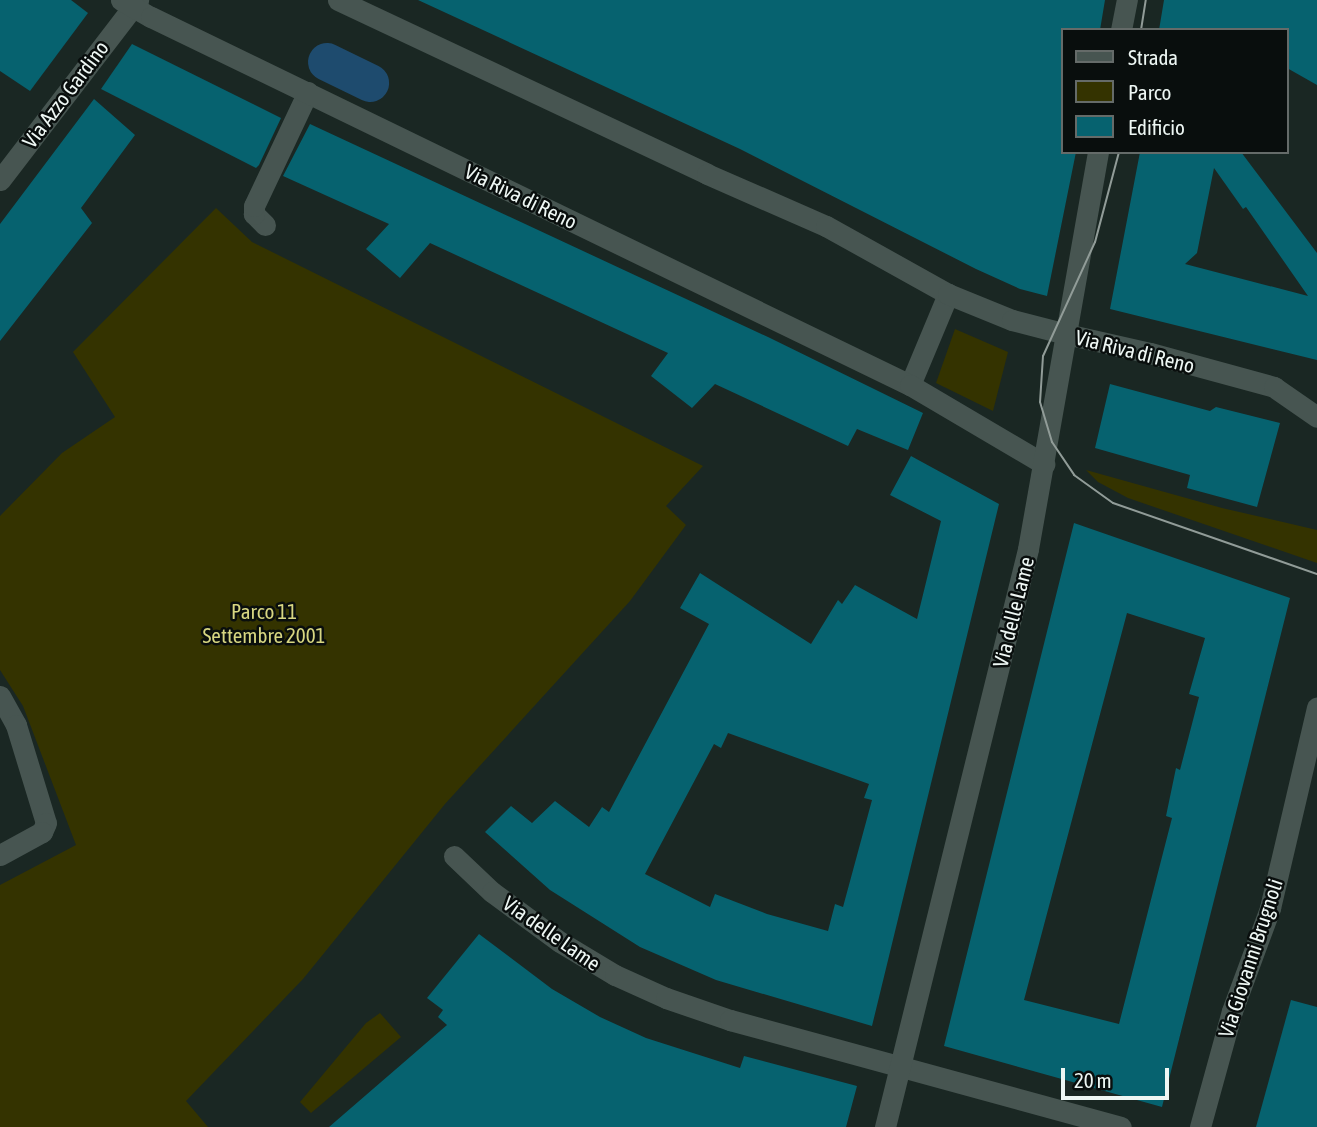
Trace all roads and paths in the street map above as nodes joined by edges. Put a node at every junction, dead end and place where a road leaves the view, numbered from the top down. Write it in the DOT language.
graph roads {
  1 [pos="338,0"];
  2 [pos="1127,0"];
  3 [pos="130,2"];
  4 [pos="1121,28"];
  5 [pos="307,92"];
  6 [pos="1098,154"];
  7 [pos="0,180"];
  8 [pos="265,225"];
  9 [pos="948,294"];
  10 [pos="1066,334"];
  11 [pos="910,385"];
  12 [pos="1317,417"];
  13 [pos="1044,464"];
  14 [pos="0,696"];
  15 [pos="1315,714"];
  16 [pos="0,855"];
  17 [pos="453,856"];
  18 [pos="901,1066"];
  19 [pos="885,1127"];
  20 [pos="1121,1127"];
  21 [pos="1199,1127"];
  1 -- 9 [label="street, Via Riva di Reno"];
  2 -- 4 [label="street"];
  3 -- 5 [label="street, Via Riva di Reno"];
  3 -- 7 [label="street, Via Azzo Gardino"];
  5 -- 8 [label="street"];
  5 -- 11 [label="street, Via Riva di Reno"];
  6 -- 10 [label="street, Via delle Lame"];
  9 -- 10 [label="street, Via Riva di Reno"];
  9 -- 11 [label="street"];
  10 -- 12 [label="street, Via Riva di Reno"];
  10 -- 13 [label="street, Via delle Lame"];
  11 -- 13 [label="street, Via Riva di Reno"];
  13 -- 18 [label="street, Via delle Lame"];
  14 -- 16 [label="street"];
  15 -- 21 [label="street, Via Giovanni Brugnoli"];
  17 -- 18 [label="street, Via delle Lame"];
  18 -- 19 [label="street, Via delle Lame"];
  18 -- 20 [label="street"];
}
